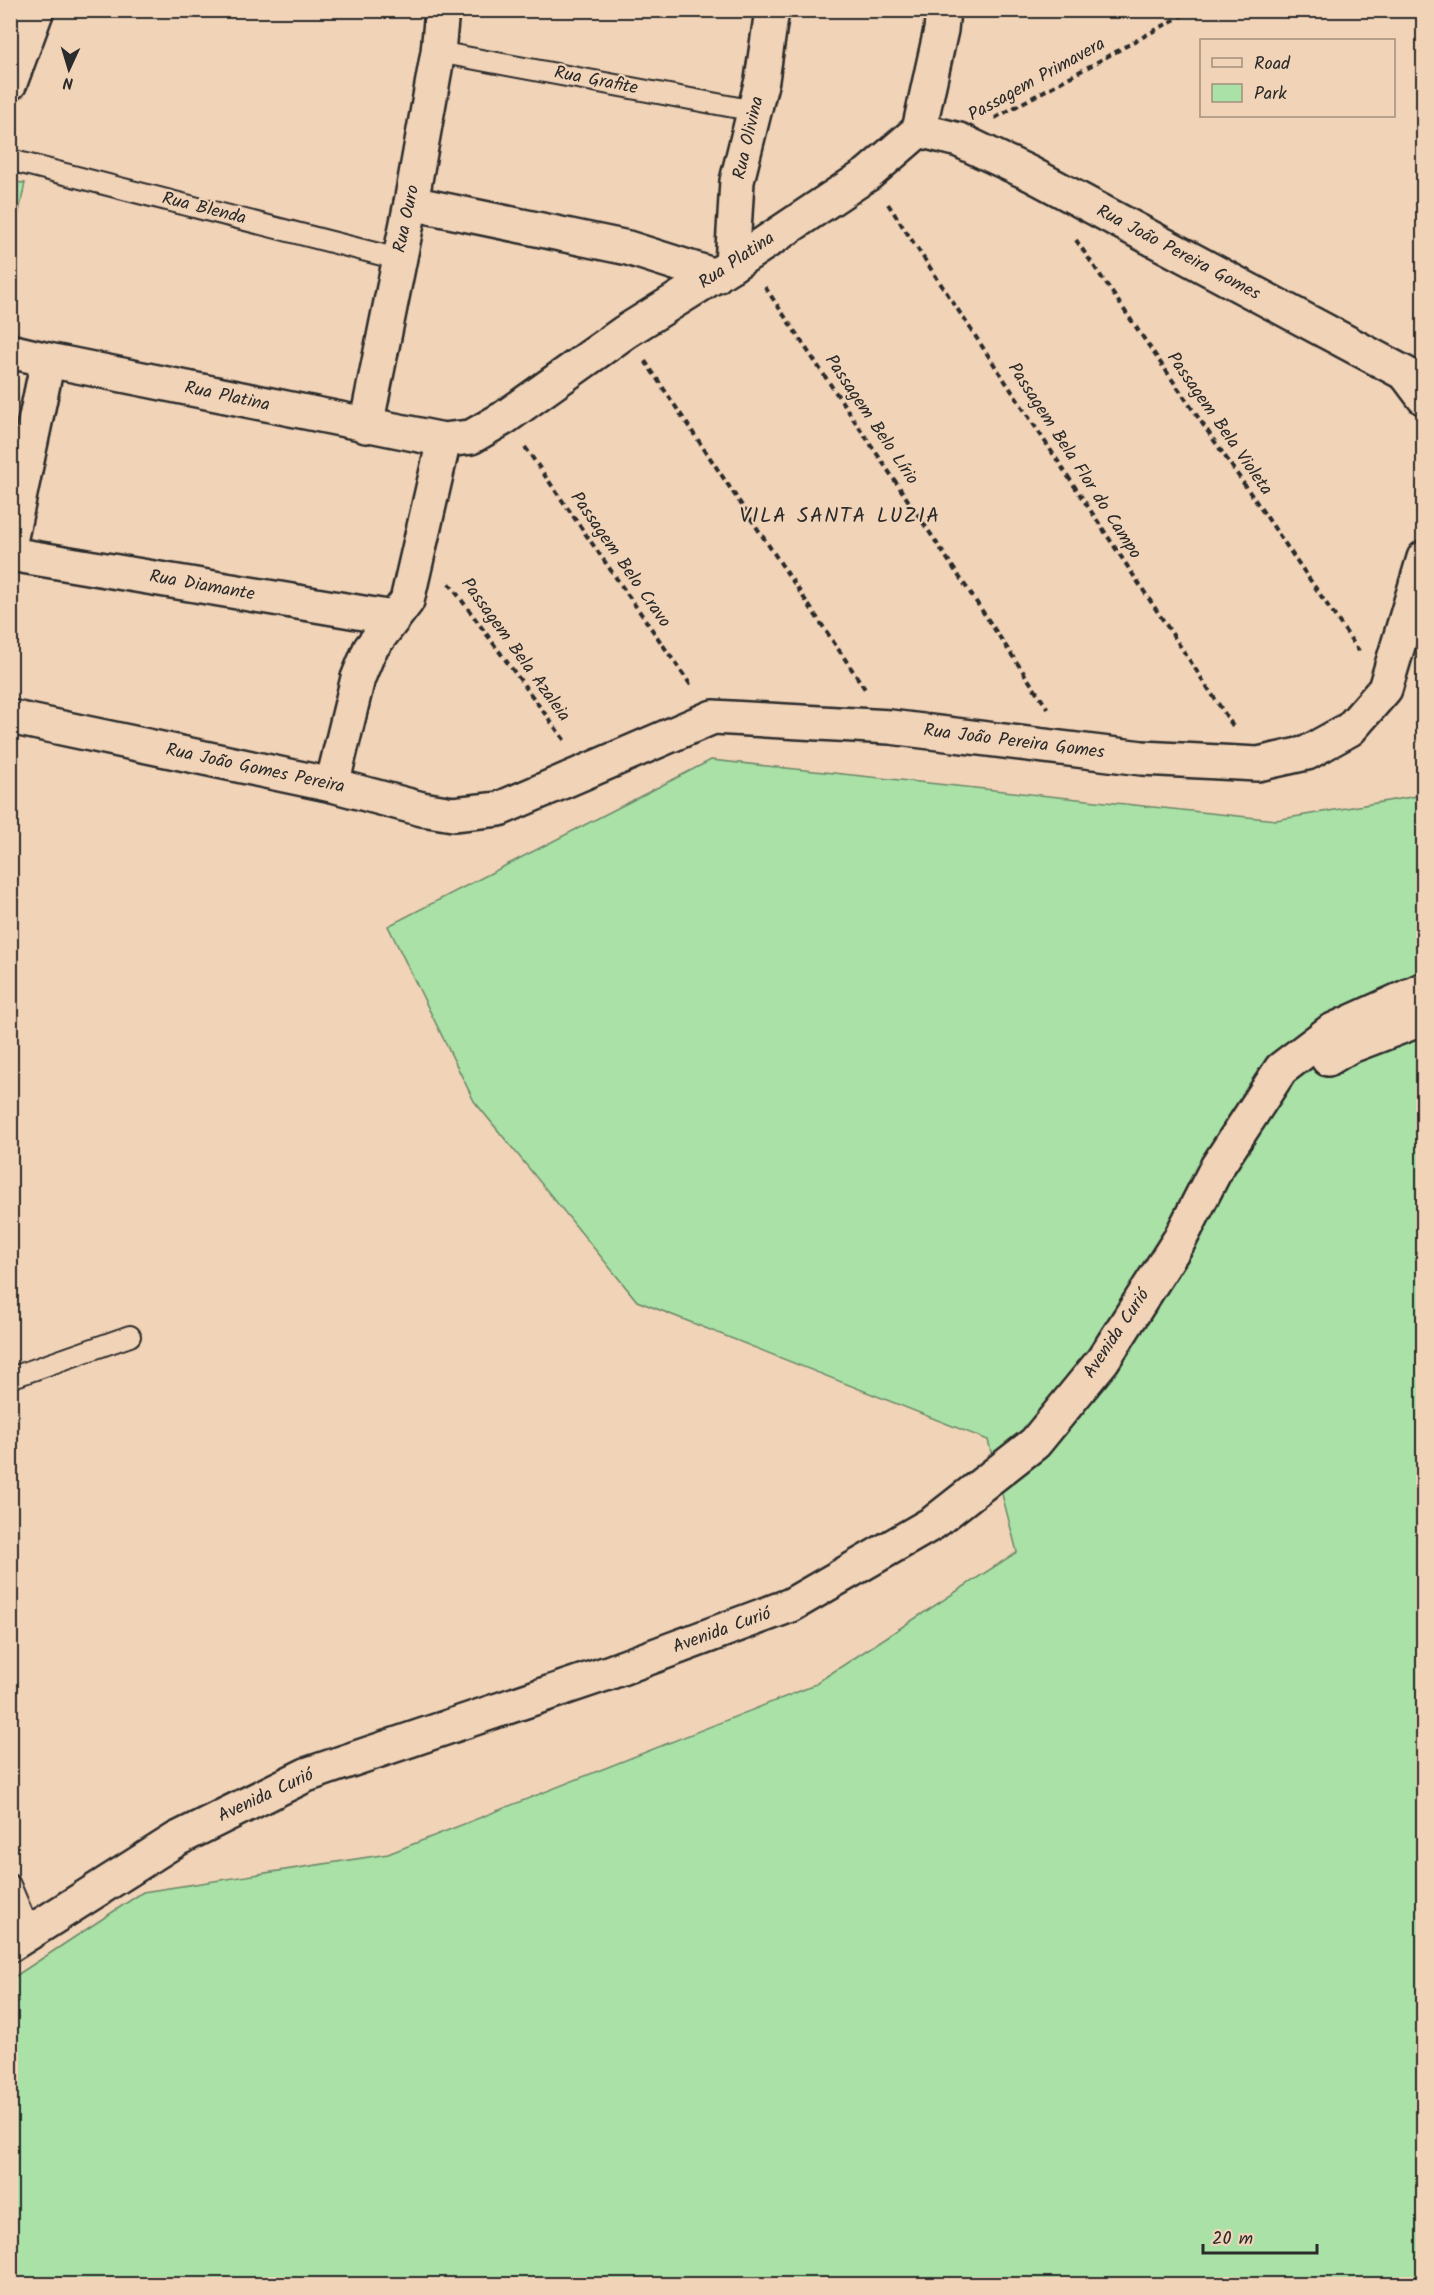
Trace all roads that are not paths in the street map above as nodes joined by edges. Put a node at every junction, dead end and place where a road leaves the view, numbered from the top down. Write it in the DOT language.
graph roads {
  1 [pos="37,10"];
  2 [pos="442,10"];
  3 [pos="772,10"];
  4 [pos="943,10"];
  5 [pos="438,52"];
  6 [pos="10,83"];
  7 [pos="755,111"];
  8 [pos="920,130"];
  9 [pos="10,160"];
  10 [pos="411,203"];
  11 [pos="398,258"];
  12 [pos="730,266"];
  13 [pos="10,351"];
  14 [pos="48,360"];
  15 [pos="1424,398"];
  16 [pos="366,426"];
  17 [pos="444,440"];
  18 [pos="10,542"];
  19 [pos="10,554"];
  20 [pos="1424,558"];
  21 [pos="393,618"];
  22 [pos="10,717"];
  23 [pos="332,785"];
  24 [pos="500,809"];
  25 [pos="1424,989"];
  26 [pos="1424,1018"];
  27 [pos="1262,1097"];
  28 [pos="130,1336"];
  29 [pos="10,1378"];
  30 [pos="10,1885"];
  31 [pos="20,1939"];
  1 -- 6 [label="street"];
  2 -- 5 [label="street, Rua Ouro"];
  3 -- 7 [label="street, Rua Olivina"];
  4 -- 8 [label="street"];
  5 -- 7 [label="lane, Rua Grafite"];
  5 -- 10 [label="street, Rua Ouro"];
  7 -- 12 [label="street, Rua Olivina"];
  8 -- 12 [label="street, Rua Platina"];
  8 -- 15 [label="street, Rua João Pereira Gomes"];
  9 -- 11 [label="lane, Rua Blenda"];
  10 -- 11 [label="street, Rua Ouro"];
  10 -- 12 [label="street"];
  11 -- 16 [label="street, Rua Ouro"];
  12 -- 17 [label="street, Rua Platina"];
  13 -- 14 [label="street, Rua Platina"];
  14 -- 16 [label="street, Rua Platina"];
  14 -- 18 [label="street"];
  16 -- 17 [label="street, Rua Platina"];
  17 -- 21 [label="street"];
  19 -- 21 [label="street, Rua Diamante"];
  20 -- 24 [label="street, Rua João Pereira Gomes"];
  21 -- 23 [label="street"];
  22 -- 23 [label="street, Rua João Gomes Pereira"];
  23 -- 24 [label="street, Rua João Gomes Pereira"];
  25 -- 27 [label="street, Avenida Curió"];
  26 -- 27 [label="street, Avenida Curió"];
  27 -- 31 [label="street, Avenida Curió"];
  28 -- 29 [label="lane"];
  30 -- 31 [label="lane"];
}
